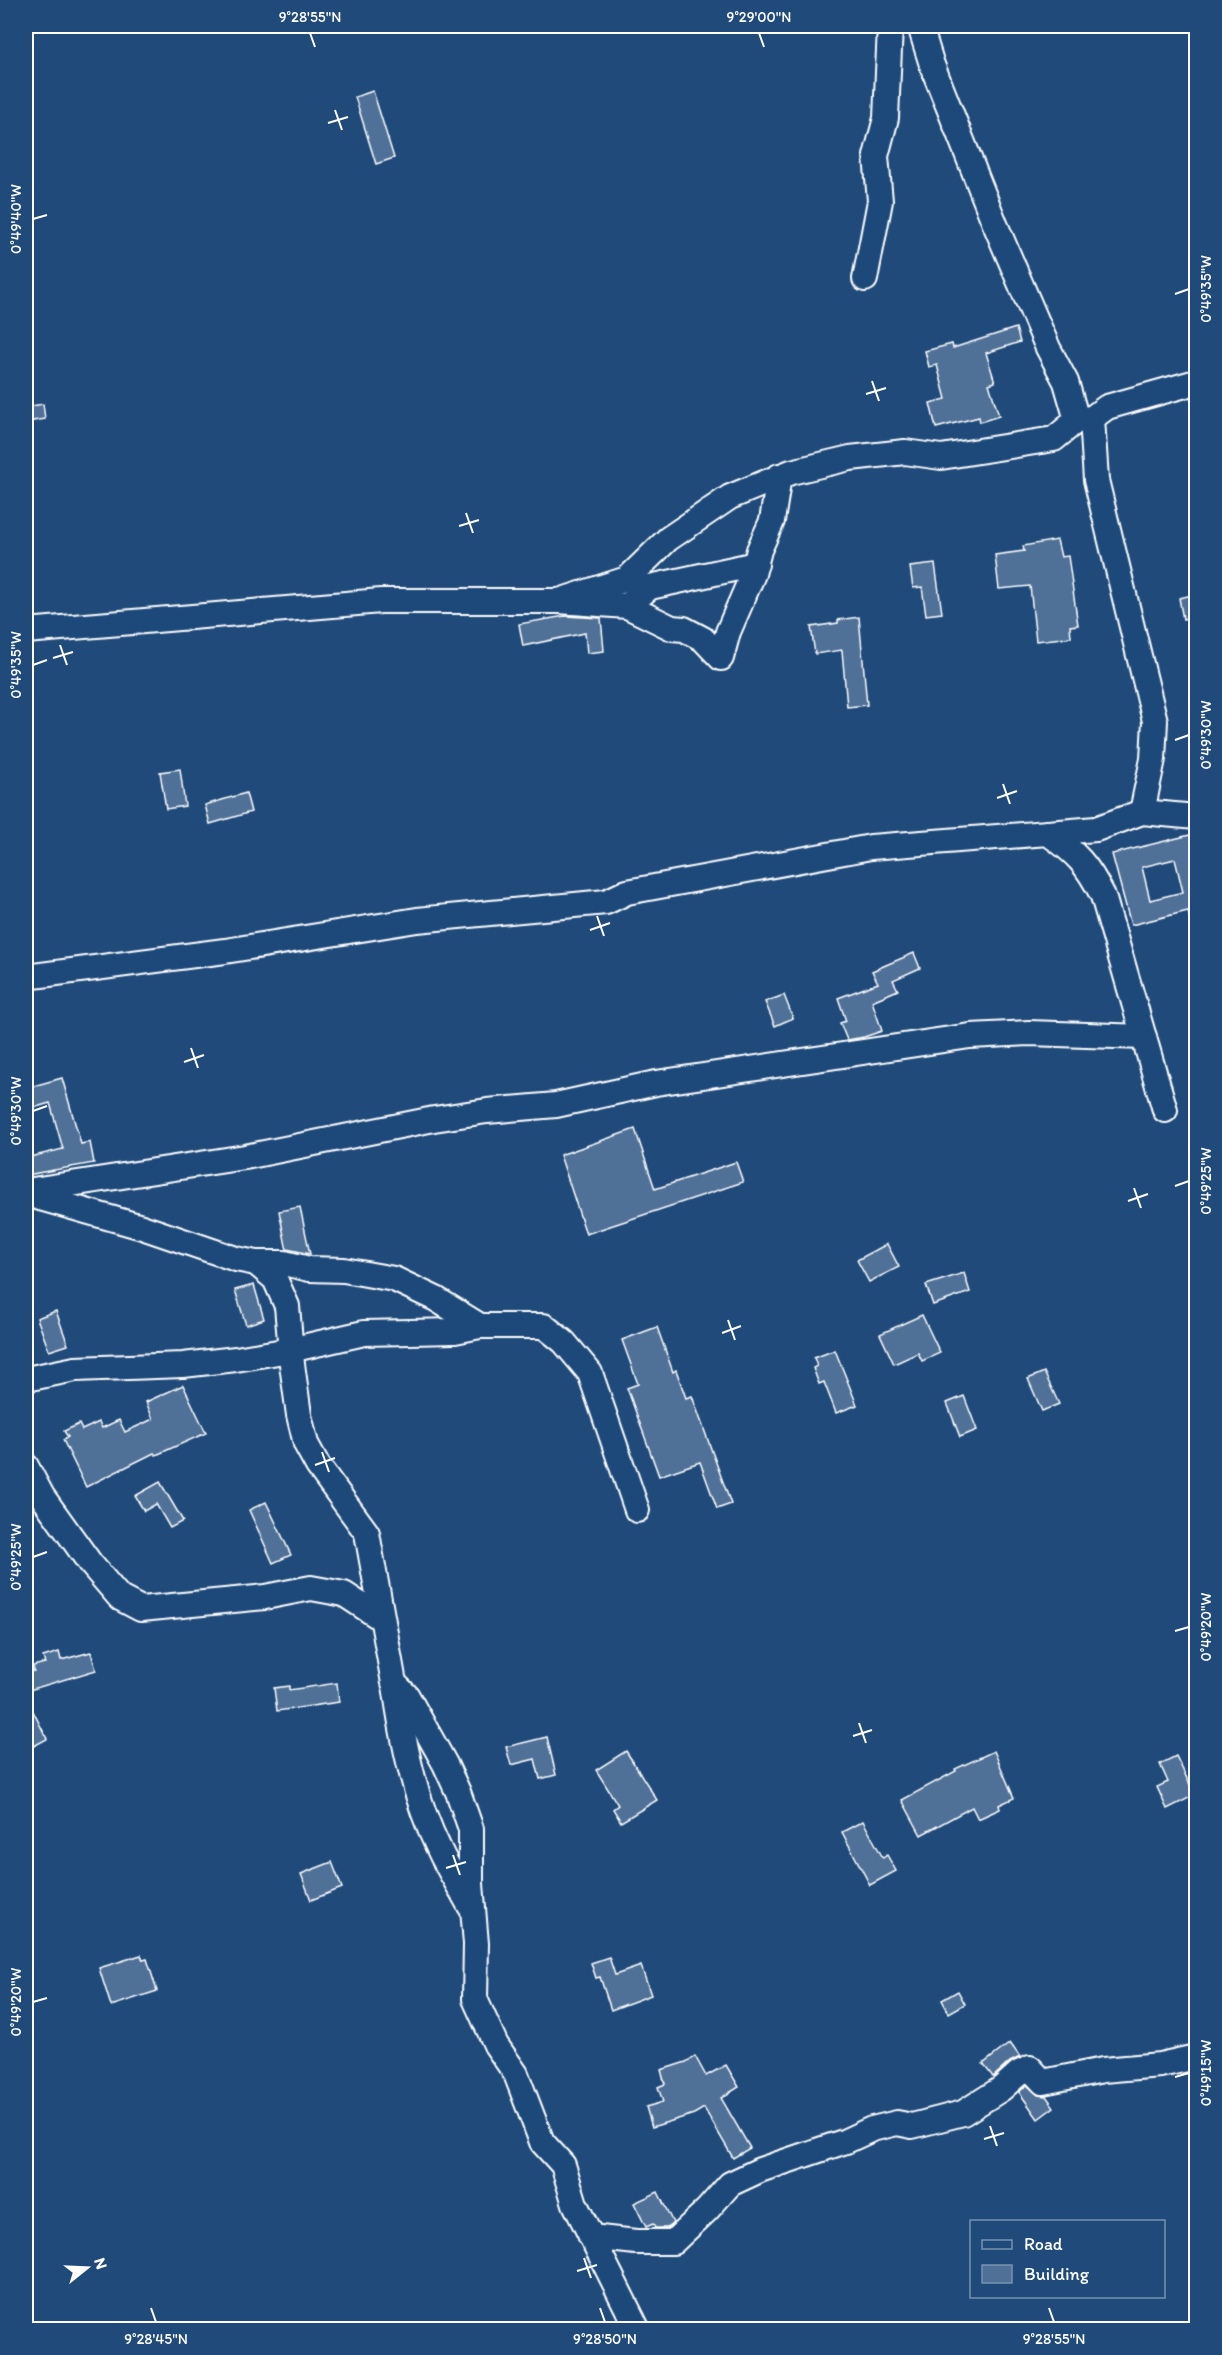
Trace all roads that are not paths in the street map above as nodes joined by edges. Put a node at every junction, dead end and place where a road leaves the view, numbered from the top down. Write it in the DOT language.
graph roads {
  1 [pos="890,26"];
  2 [pos="920,26"];
  3 [pos="865,279"];
  4 [pos="1197,382"];
  5 [pos="1085,419"];
  6 [pos="779,476"];
  7 [pos="756,564"];
  8 [pos="559,601"];
  9 [pos="627,606"];
  10 [pos="26,631"];
  11 [pos="1142,812"];
  12 [pos="1197,817"];
  13 [pos="1048,833"];
  14 [pos="26,977"];
  15 [pos="1144,1036"];
  16 [pos="1165,1110"];
  17 [pos="26,1192"];
  18 [pos="256,1263"];
  19 [pos="480,1326"];
  20 [pos="290,1350"];
  21 [pos="26,1379"];
  22 [pos="26,1466"];
  23 [pos="637,1510"];
  24 [pos="382,1619"];
  25 [pos="394,1683"];
  26 [pos="472,1911"];
  27 [pos="1197,2057"];
  28 [pos="591,2236"];
  29 [pos="638,2330"];
  1 -- 3 [label="street"];
  2 -- 5 [label="street"];
  4 -- 5 [label="street"];
  5 -- 6 [label="street"];
  5 -- 11 [label="street"];
  6 -- 7 [label="street"];
  6 -- 8 [label="street"];
  7 -- 9 [label="street"];
  7 -- 9 [label="street"];
  8 -- 9 [label="street"];
  8 -- 10 [label="street"];
  11 -- 12 [label="street"];
  11 -- 13 [label="street"];
  13 -- 14 [label="street"];
  13 -- 15 [label="street"];
  15 -- 16 [label="street"];
  15 -- 17 [label="street"];
  17 -- 18 [label="street"];
  18 -- 19 [label="street"];
  18 -- 20 [label="street"];
  19 -- 20 [label="street"];
  19 -- 23 [label="street"];
  20 -- 21 [label="street"];
  20 -- 24 [label="street"];
  22 -- 24 [label="street"];
  24 -- 25 [label="street"];
  25 -- 26 [label="street"];
  25 -- 26 [label="street"];
  26 -- 28 [label="street"];
  27 -- 28 [label="street"];
  28 -- 29 [label="street"];
}
